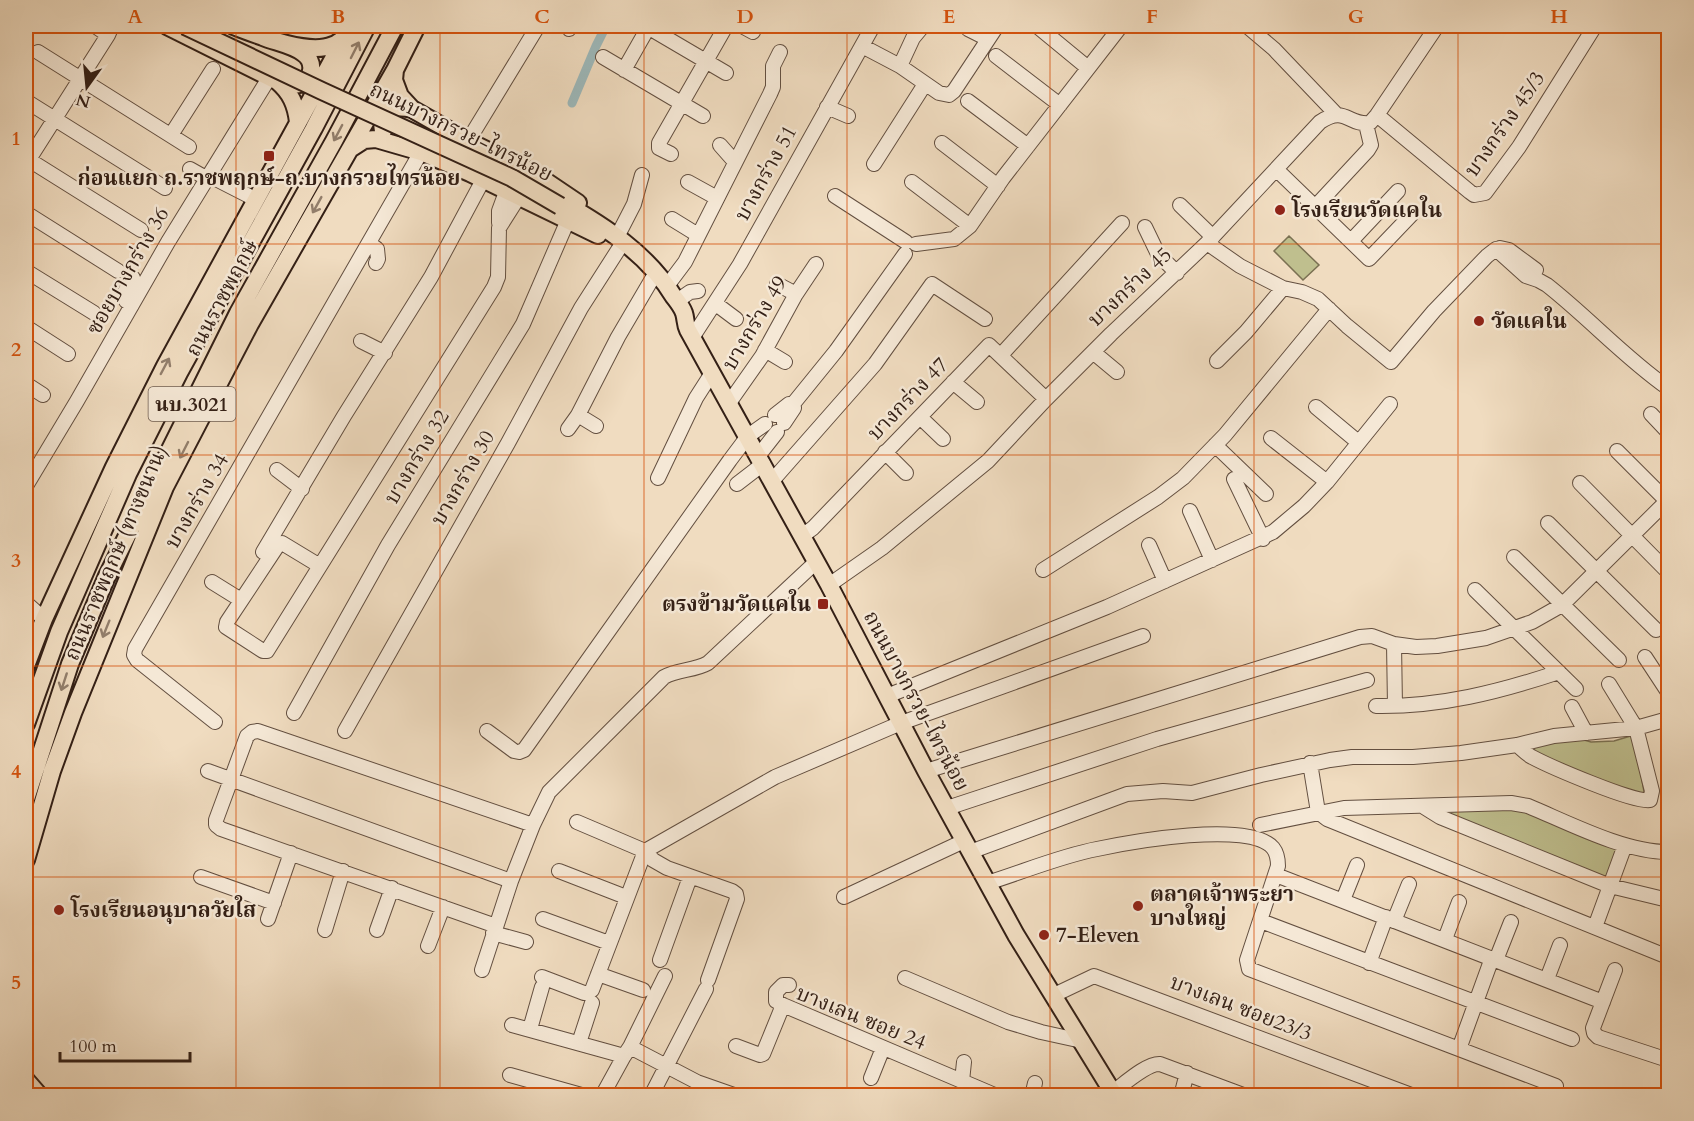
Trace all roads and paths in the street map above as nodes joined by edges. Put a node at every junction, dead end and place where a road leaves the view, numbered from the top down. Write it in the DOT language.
graph roads {
  1 [pos="95,26"];
  2 [pos="167,26"];
  3 [pos="186,26"];
  4 [pos="195,26"];
  5 [pos="233,26"];
  6 [pos="367,26"];
  7 [pos="395,26"];
  8 [pos="417,26"];
  9 [pos="538,26"];
  10 [pos="647,26"];
  11 [pos="726,26"];
  12 [pos="873,26"];
  13 [pos="923,26"];
  14 [pos="997,26"];
  15 [pos="1038,26"];
  16 [pos="1119,26"];
  17 [pos="1437,26"];
  18 [pos="1595,26"];
  19 [pos="1248,27"];
  20 [pos="969,28"];
  21 [pos="110,30"];
  22 [pos="348,32"];
  23 [pos="263,37"];
  24 [pos="988,39"];
  25 [pos="862,46"];
  26 [pos="38,52"];
  27 [pos="780,52"];
  28 [pos="996,56"];
  29 [pos="603,57"];
  30 [pos="705,61"];
  31 [pos="900,66"];
  32 [pos="1088,68"];
  33 [pos="213,69"];
  34 [pos="395,70"];
  35 [pos="624,70"];
  36 [pos="726,73"];
  37 [pos="79,78"];
  38 [pos="273,79"];
  39 [pos="925,84"];
  40 [pos="26,101"];
  41 [pos="968,101"];
  42 [pos="681,103"];
  43 [pos="1060,105"];
  44 [pos="827,107"];
  45 [pos="412,110"];
  46 [pos="1336,114"];
  47 [pos="703,116"];
  48 [pos="848,116"];
  49 [pos="54,118"];
  50 [pos="1371,119"];
  51 [pos="298,122"];
  52 [pos="171,135"];
  53 [pos="468,141"];
  54 [pos="942,143"];
  55 [pos="720,145"];
  56 [pos="403,146"];
  57 [pos="1028,146"];
  58 [pos="189,147"];
  59 [pos="348,151"];
  60 [pos="421,152"];
  61 [pos="671,154"];
  62 [pos="26,160"];
  63 [pos="735,162"];
  64 [pos="874,164"];
  65 [pos="190,169"];
  66 [pos="1277,170"];
  67 [pos="642,175"];
  68 [pos="207,177"];
  69 [pos="483,180"];
  70 [pos="688,182"];
  71 [pos="912,182"];
  72 [pos="998,186"];
  73 [pos="165,188"];
  74 [pos="1398,191"];
  75 [pos="512,195"];
  76 [pos="835,196"];
  77 [pos="717,198"];
  78 [pos="255,199"];
  79 [pos="1180,206"];
  80 [pos="1315,207"];
  81 [pos="563,209"];
  82 [pos="1414,212"];
  83 [pos="26,213"];
  84 [pos="672,219"];
  85 [pos="1122,223"];
  86 [pos="970,226"];
  87 [pos="1145,227"];
  88 [pos="141,230"];
  89 [pos="698,235"];
  90 [pos="615,239"];
  91 [pos="1210,240"];
  92 [pos="1351,241"];
  93 [pos="369,243"];
  94 [pos="909,247"];
  95 [pos="1496,249"];
  96 [pos="376,263"];
  97 [pos="816,264"];
  98 [pos="1536,270"];
  99 [pos="26,271"];
  100 [pos="118,271"];
  101 [pos="1177,273"];
  102 [pos="133,278"];
  103 [pos="659,283"];
  104 [pos="777,284"];
  105 [pos="1283,288"];
  106 [pos="698,291"];
  107 [pos="796,294"];
  108 [pos="677,301"];
  109 [pos="716,304"];
  110 [pos="132,305"];
  111 [pos="1329,309"];
  112 [pos="94,313"];
  113 [pos="238,313"];
  114 [pos="736,319"];
  115 [pos="986,319"];
  116 [pos="684,322"];
  117 [pos="26,327"];
  118 [pos="692,338"];
  119 [pos="361,341"];
  120 [pos="765,350"];
  121 [pos="1093,352"];
  122 [pos="385,353"];
  123 [pos="68,354"];
  124 [pos="1001,355"];
  125 [pos="1217,361"];
  126 [pos="785,362"];
  127 [pos="1117,372"];
  128 [pos="712,373"];
  129 [pos="953,382"];
  130 [pos="26,384"];
  131 [pos="1668,388"];
  132 [pos="215,390"];
  133 [pos="43,395"];
  134 [pos="1046,399"];
  135 [pos="977,402"];
  136 [pos="729,403"];
  137 [pos="1390,404"];
  138 [pos="1316,407"];
  139 [pos="1651,414"];
  140 [pos="578,415"];
  141 [pos="920,417"];
  142 [pos="775,423"];
  143 [pos="596,426"];
  144 [pos="568,429"];
  145 [pos="1668,432"];
  146 [pos="748,436"];
  147 [pos="1271,438"];
  148 [pos="943,439"];
  149 [pos="1358,442"];
  150 [pos="1215,445"];
  151 [pos="1617,451"];
  152 [pos="885,452"];
  153 [pos="761,460"];
  154 [pos="277,470"];
  155 [pos="906,473"];
  156 [pos="128,474"];
  157 [pos="658,478"];
  158 [pos="1234,479"];
  159 [pos="772,481"];
  160 [pos="1327,482"];
  161 [pos="1580,483"];
  162 [pos="737,484"];
  163 [pos="26,486"];
  164 [pos="302,489"];
  165 [pos="1266,494"];
  166 [pos="1668,501"];
  167 [pos="1190,512"];
  168 [pos="1548,523"];
  169 [pos="802,536"];
  170 [pos="1631,536"];
  171 [pos="1263,539"];
  172 [pos="1149,545"];
  173 [pos="262,553"];
  174 [pos="1514,557"];
  175 [pos="72,559"];
  176 [pos="1212,560"];
  177 [pos="816,562"];
  178 [pos="320,566"];
  179 [pos="1043,570"];
  180 [pos="1598,571"];
  181 [pos="1668,572"];
  182 [pos="1165,581"];
  183 [pos="212,582"];
  184 [pos="829,585"];
  185 [pos="1475,590"];
  186 [pos="241,600"];
  187 [pos="26,603"];
  188 [pos="1562,605"];
  189 [pos="44,619"];
  190 [pos="1516,629"];
  191 [pos="1656,630"];
  192 [pos="1143,636"];
  193 [pos="1394,644"];
  194 [pos="1645,657"];
  195 [pos="1618,660"];
  196 [pos="26,666"];
  197 [pos="1559,672"];
  198 [pos="1367,680"];
  199 [pos="1609,684"];
  200 [pos="1576,689"];
  201 [pos="1668,693"];
  202 [pos="887,696"];
  203 [pos="1376,706"];
  204 [pos="1395,706"];
  205 [pos="1572,707"];
  206 [pos="294,713"];
  207 [pos="1668,719"];
  208 [pos="215,722"];
  209 [pos="901,723"];
  210 [pos="26,724"];
  211 [pos="1636,728"];
  212 [pos="345,731"];
  213 [pos="486,731"];
  214 [pos="1586,733"];
  215 [pos="1517,744"];
  216 [pos="1310,764"];
  217 [pos="208,771"];
  218 [pos="926,771"];
  219 [pos="231,780"];
  220 [pos="26,799"];
  221 [pos="1424,807"];
  222 [pos="947,808"];
  223 [pos="1318,812"];
  224 [pos="577,822"];
  225 [pos="533,825"];
  226 [pos="1260,825"];
  227 [pos="1625,845"];
  228 [pos="967,846"];
  229 [pos="645,851"];
  230 [pos="1668,852"];
  231 [pos="291,853"];
  232 [pos="26,860"];
  233 [pos="1357,865"];
  234 [pos="343,871"];
  235 [pos="559,871"];
  236 [pos="1276,875"];
  237 [pos="201,877"];
  238 [pos="690,877"];
  239 [pos="512,881"];
  240 [pos="987,883"];
  241 [pos="1409,884"];
  242 [pos="1610,886"];
  243 [pos="392,888"];
  244 [pos="626,897"];
  245 [pos="844,897"];
  246 [pos="1343,900"];
  247 [pos="1668,900"];
  248 [pos="1459,902"];
  249 [pos="274,903"];
  250 [pos="444,907"];
  251 [pos="268,919"];
  252 [pos="543,919"];
  253 [pos="1390,919"];
  254 [pos="1261,921"];
  255 [pos="1511,922"];
  256 [pos="1595,927"];
  257 [pos="325,930"];
  258 [pos="377,930"];
  259 [pos="494,930"];
  260 [pos="1444,939"];
  261 [pos="526,942"];
  262 [pos="609,943"];
  263 [pos="1560,945"];
  264 [pos="428,946"];
  265 [pos="1668,957"];
  266 [pos="1494,959"];
  267 [pos="660,960"];
  268 [pos="1369,963"];
  269 [pos="482,970"];
  270 [pos="1615,970"];
  271 [pos="598,974"];
  272 [pos="665,976"];
  273 [pos="905,978"];
  274 [pos="1546,979"];
  275 [pos="789,986"];
  276 [pos="643,990"];
  277 [pos="1054,995"];
  278 [pos="1603,1002"];
  279 [pos="592,1003"];
  280 [pos="1475,1004"];
  281 [pos="783,1005"];
  282 [pos="512,1025"];
  283 [pos="530,1029"];
  284 [pos="1572,1039"];
  285 [pos="1082,1041"];
  286 [pos="579,1043"];
  287 [pos="736,1046"];
  288 [pos="883,1048"];
  289 [pos="1459,1049"];
  290 [pos="627,1051"];
  291 [pos="1668,1060"];
  292 [pos="964,1062"];
  293 [pos="666,1067"];
  294 [pos="1187,1073"];
  295 [pos="510,1075"];
  296 [pos="871,1078"];
  297 [pos="26,1080"];
  298 [pos="964,1086"];
  299 [pos="1556,1086"];
  300 [pos="1114,1094"];
  301 [pos="40,1095"];
  302 [pos="585,1095"];
  303 [pos="602,1095"];
  304 [pos="651,1095"];
  305 [pos="737,1095"];
  306 [pos="997,1095"];
  307 [pos="1181,1095"];
  308 [pos="1246,1095"];
  309 [pos="1414,1095"];
  1 -- 21 [label="street"];
  2 -- 38 [label="main road"];
  3 -- 81 [label="main road, ถนนบางกรวย-ไทรน้อย, bridge"];
  4 -- 81 [label="main road, ถนนบางกรวย-ไทรน้อย, bridge"];
  5 -- 23 [label="main road"];
  156 -- 6 [label="main road, ถนนราชพฤกษ์ / นบ.3021, one-way"];
  7 -- 113 [label="main road, ถนนราชพฤกษ์ / นบ.3021, one-way"];
  8 -- 34 [label="main road, ถนนราชพฤกษ์ (ทางขนาน) / นบ.3021"];
  9 -- 53 [label="street"];
  10 -- 30 [label="street"];
  10 -- 35 [label="street"];
  11 -- 30 [label="street"];
  12 -- 25 [label="street, บางกร่าง 51"];
  13 -- 31 [label="street"];
  14 -- 24 [label="street"];
  15 -- 32 [label="street"];
  16 -- 32 [label="street"];
  17 -- 50 [label="street"];
  18 -- 50 [label="street, บางกร่าง 45/3"];
  19 -- 46 [label="street"];
  20 -- 24 [label="street"];
  21 -- 37 [label="street"];
  22 -- 23 [label="main road"];
  22 -- 51 [label="main road, ถนนราชพฤกษ์ (ทางขนาน) / นบ.3021"];
  23 -- 38 [label="main road"];
  24 -- 39 [label="street"];
  25 -- 31 [label="street"];
  25 -- 44 [label="street, บางกร่าง 51"];
  26 -- 37 [label="street"];
  27 -- 63 [label="street"];
  28 -- 43 [label="street"];
  29 -- 35 [label="street"];
  30 -- 36 [label="street"];
  30 -- 42 [label="street"];
  31 -- 39 [label="street"];
  32 -- 43 [label="street"];
  33 -- 52 [label="street"];
  34 -- 45 [label="main road"];
  34 -- 59 [label="main road, ถนนราชพฤกษ์ (ทางขนาน) / นบ.3021"];
  35 -- 42 [label="street"];
  37 -- 49 [label="street"];
  37 -- 52 [label="street"];
  38 -- 51 [label="main road"];
  38 -- 68 [label="street, ซอยบางกร่าง 36"];
  39 -- 64 [label="street"];
  40 -- 49 [label="street"];
  41 -- 57 [label="street"];
  42 -- 47 [label="street"];
  42 -- 61 [label="street"];
  43 -- 57 [label="street"];
  44 -- 48 [label="street"];
  44 -- 109 [label="street, บางกร่าง 51"];
  45 -- 53 [label="main road"];
  45 -- 56 [label="main road"];
  46 -- 50 [label="street"];
  46 -- 66 [label="street, บางกร่าง 45"];
  49 -- 62 [label="street"];
  49 -- 73 [label="street"];
  50 -- 80 [label="street"];
  51 -- 78 [label="main road, ถนนราชพฤกษ์ (ทางขนาน) / นบ.3021"];
  52 -- 58 [label="street"];
  53 -- 90 [label="main road"];
  54 -- 72 [label="street"];
  55 -- 63 [label="street"];
  56 -- 59 [label="main road"];
  56 -- 60 [label="main road"];
  57 -- 72 [label="street"];
  59 -- 132 [label="main road, ถนนราชพฤกษ์ (ทางขนาน) / นบ.3021, one-way"];
  60 -- 69 [label="main road"];
  60 -- 93 [label="street, บางกร่าง 34"];
  62 -- 88 [label="street"];
  63 -- 77 [label="street"];
  65 -- 68 [label="street"];
  66 -- 80 [label="street"];
  66 -- 91 [label="street, บางกร่าง 45"];
  67 -- 90 [label="street, บางกร่าง 30"];
  68 -- 78 [label="street"];
  68 -- 110 [label="street, ซอยบางกร่าง 36"];
  69 -- 75 [label="main road"];
  69 -- 122 [label="street"];
  70 -- 77 [label="street"];
  71 -- 86 [label="street"];
  72 -- 86 [label="street"];
  74 -- 92 [label="street"];
  75 -- 81 [label="main road"];
  75 -- 178 [label="street"];
  76 -- 94 [label="street"];
  77 -- 89 [label="street"];
  175 -- 78 [label="main road, ถนนราชพฤกษ์ (ทางขนาน) / นบ.3021, one-way"];
  79 -- 91 [label="street"];
  80 -- 92 [label="street"];
  81 -- 90 [label="main road, ถนนบางกรวย-ไทรน้อย"];
  81 -- 206 [label="street, บางกร่าง 32"];
  82 -- 92 [label="street"];
  83 -- 100 [label="street"];
  84 -- 89 [label="street"];
  85 -- 124 [label="street"];
  86 -- 94 [label="street"];
  87 -- 101 [label="street"];
  89 -- 103 [label="street"];
  90 -- 103 [label="main road, ถนนบางกรวย-ไทรน้อย"];
  90 -- 212 [label="street, บางกร่าง 30"];
  91 -- 101 [label="street, บางกร่าง 45"];
  91 -- 105 [label="street"];
  93 -- 96 [label="street"];
  93 -- 208 [label="street, บางกร่าง 34"];
  94 -- 142 [label="street"];
  95 -- 98 [label="street"];
  95 -- 111 [label="street"];
  95 -- 131 [label="street"];
  97 -- 107 [label="street, บางกร่าง 49"];
  99 -- 112 [label="street"];
  101 -- 121 [label="street, บางกร่าง 45"];
  102 -- 110 [label="street"];
  103 -- 108 [label="main road, ถนนบางกรวย-ไทรน้อย"];
  103 -- 116 [label="main road, ถนนบางกรวย-ไทรน้อย"];
  103 -- 140 [label="street"];
  104 -- 107 [label="street"];
  105 -- 111 [label="street"];
  105 -- 125 [label="street"];
  106 -- 108 [label="street"];
  107 -- 120 [label="street, บางกร่าง 49"];
  108 -- 116 [label="main road, ถนนบางกรวย-ไทรน้อย"];
  109 -- 114 [label="street"];
  109 -- 118 [label="street, บางกร่าง 51"];
  110 -- 163 [label="street, ซอยบางกร่าง 36"];
  111 -- 150 [label="street"];
  113 -- 132 [label="main road"];
  113 -- 220 [label="main road, ถนนราชพฤกษ์ / นบ.3021, one-way"];
  115 -- 159 [label="street"];
  116 -- 118 [label="main road, ถนนบางกรวย-ไทรน้อย"];
  117 -- 123 [label="street"];
  118 -- 128 [label="main road, ถนนบางกรวย-ไทรน้อย"];
  119 -- 122 [label="street"];
  120 -- 126 [label="street"];
  120 -- 136 [label="street, บางกร่าง 49"];
  121 -- 127 [label="street"];
  121 -- 134 [label="street, บางกร่าง 45"];
  122 -- 164 [label="street"];
  124 -- 129 [label="street, บางกร่าง 47"];
  124 -- 134 [label="street"];
  128 -- 136 [label="main road, ถนนบางกรวย-ไทรน้อย"];
  128 -- 157 [label="street"];
  129 -- 135 [label="street"];
  129 -- 141 [label="street, บางกร่าง 47"];
  130 -- 133 [label="street"];
  132 -- 232 [label="main road, ถนนราชพฤกษ์ (ทางขนาน) / นบ.3021, one-way"];
  134 -- 184 [label="street, บางกร่าง 45"];
  136 -- 146 [label="main road, ถนนบางกรวย-ไทรน้อย"];
  137 -- 149 [label="street"];
  138 -- 149 [label="street"];
  139 -- 145 [label="street"];
  140 -- 143 [label="street"];
  140 -- 144 [label="street"];
  141 -- 148 [label="street"];
  141 -- 152 [label="street, บางกร่าง 47"];
  142 -- 146 [label="street"];
  142 -- 153 [label="street"];
  146 -- 153 [label="main road, ถนนบางกรวย-ไทรน้อย"];
  146 -- 213 [label="street"];
  147 -- 160 [label="street"];
  149 -- 160 [label="street"];
  150 -- 165 [label="street"];
  150 -- 179 [label="street"];
  151 -- 166 [label="street"];
  152 -- 155 [label="street"];
  152 -- 169 [label="street, บางกร่าง 47"];
  153 -- 159 [label="main road, ถนนบางกรวย-ไทรน้อย"];
  153 -- 162 [label="street"];
  154 -- 164 [label="street"];
  156 -- 175 [label="main road"];
  156 -- 210 [label="main road, ถนนราชพฤกษ์ / นบ.3021"];
  158 -- 171 [label="street"];
  159 -- 169 [label="main road, ถนนบางกรวย-ไทรน้อย"];
  160 -- 171 [label="street"];
  161 -- 170 [label="street"];
  164 -- 173 [label="street"];
  166 -- 170 [label="street"];
  167 -- 176 [label="street"];
  168 -- 180 [label="street"];
  169 -- 177 [label="main road, ถนนบางกรวย-ไทรน้อย"];
  170 -- 180 [label="street"];
  170 -- 181 [label="street"];
  171 -- 176 [label="street"];
  172 -- 182 [label="street"];
  174 -- 188 [label="street"];
  175 -- 189 [label="main road, ถนนราชพฤกษ์ (ทางขนาน) / นบ.3021"];
  176 -- 182 [label="street"];
  177 -- 184 [label="main road, ถนนบางกรวย-ไทรน้อย"];
  177 -- 225 [label="street"];
  178 -- 186 [label="street"];
  178 -- 186 [label="street"];
  180 -- 188 [label="street"];
  180 -- 191 [label="street"];
  182 -- 202 [label="street"];
  183 -- 186 [label="street"];
  184 -- 202 [label="main road, ถนนบางกรวย-ไทรน้อย"];
  185 -- 190 [label="street"];
  187 -- 189 [label="street"];
  188 -- 190 [label="street"];
  188 -- 195 [label="street"];
  189 -- 196 [label="main road, ถนนราชพฤกษ์ (ทางขนาน) / นบ.3021"];
  190 -- 193 [label="street"];
  190 -- 197 [label="street"];
  192 -- 209 [label="street"];
  193 -- 204 [label="street"];
  193 -- 218 [label="street"];
  194 -- 201 [label="street"];
  197 -- 200 [label="street"];
  197 -- 204 [label="street"];
  198 -- 222 [label="street"];
  199 -- 211 [label="street"];
  202 -- 209 [label="main road, ถนนบางกรวย-ไทรน้อย"];
  203 -- 204 [label="street"];
  205 -- 214 [label="street"];
  207 -- 211 [label="street"];
  209 -- 218 [label="main road, ถนนบางกรวย-ไทรน้อย"];
  209 -- 229 [label="street"];
  211 -- 214 [label="street"];
  211 -- 215 [label="street"];
  214 -- 215 [label="street"];
  215 -- 216 [label="street"];
  216 -- 223 [label="street"];
  216 -- 228 [label="street"];
  217 -- 219 [label="street"];
  218 -- 222 [label="main road, ถนนบางกรวย-ไทรน้อย"];
  219 -- 225 [label="street"];
  219 -- 231 [label="street"];
  219 -- 239 [label="street"];
  221 -- 223 [label="street"];
  221 -- 227 [label="street"];
  221 -- 242 [label="street"];
  222 -- 228 [label="main road, ถนนบางกรวย-ไทรน้อย"];
  223 -- 226 [label="street"];
  223 -- 256 [label="street"];
  224 -- 229 [label="street"];
  225 -- 239 [label="street"];
  227 -- 230 [label="street"];
  227 -- 242 [label="street"];
  228 -- 240 [label="main road, ถนนบางกรวย-ไทรน้อย"];
  228 -- 245 [label="street"];
  229 -- 238 [label="street"];
  229 -- 244 [label="street"];
  231 -- 234 [label="street"];
  231 -- 249 [label="street"];
  233 -- 246 [label="street"];
  234 -- 243 [label="street"];
  234 -- 257 [label="street"];
  235 -- 244 [label="street"];
  236 -- 240 [label="street"];
  236 -- 246 [label="street"];
  236 -- 254 [label="street"];
  237 -- 249 [label="street"];
  238 -- 267 [label="street"];
  238 -- 293 [label="street"];
  239 -- 259 [label="street"];
  240 -- 277 [label="main road, ถนนบางกรวย-ไทรน้อย"];
  241 -- 253 [label="street"];
  242 -- 247 [label="street"];
  242 -- 256 [label="street"];
  243 -- 250 [label="street"];
  243 -- 258 [label="street"];
  244 -- 262 [label="street"];
  246 -- 253 [label="street"];
  248 -- 260 [label="street"];
  249 -- 251 [label="street"];
  250 -- 259 [label="street"];
  250 -- 264 [label="street"];
  252 -- 262 [label="street"];
  253 -- 260 [label="street"];
  253 -- 268 [label="street"];
  254 -- 268 [label="street"];
  254 -- 289 [label="street"];
  255 -- 266 [label="street"];
  256 -- 265 [label="street"];
  259 -- 261 [label="street"];
  259 -- 269 [label="street"];
  260 -- 266 [label="street"];
  262 -- 271 [label="street"];
  263 -- 274 [label="street"];
  266 -- 274 [label="street"];
  266 -- 280 [label="street"];
  268 -- 280 [label="street"];
  270 -- 278 [label="street"];
  271 -- 276 [label="street"];
  271 -- 283 [label="street"];
  272 -- 290 [label="street"];
  273 -- 285 [label="street"];
  274 -- 278 [label="street"];
  275 -- 281 [label="street"];
  277 -- 285 [label="main road, ถนนบางกรวย-ไทรน้อย"];
  277 -- 309 [label="street, บางเลน ซอย23/3"];
  278 -- 291 [label="street"];
  279 -- 286 [label="street"];
  280 -- 284 [label="street"];
  280 -- 289 [label="street"];
  281 -- 287 [label="street, บางเลน ซอย 24"];
  281 -- 288 [label="street, บางเลน ซอย 24"];
  282 -- 283 [label="street"];
  283 -- 286 [label="street"];
  285 -- 300 [label="main road, ถนนบางกรวย-ไทรน้อย"];
  286 -- 290 [label="street"];
  288 -- 296 [label="street"];
  288 -- 298 [label="street, บางเลน ซอย 24"];
  289 -- 299 [label="street"];
  290 -- 293 [label="street"];
  290 -- 303 [label="street"];
  292 -- 298 [label="street"];
  293 -- 304 [label="street"];
  293 -- 305 [label="street"];
  294 -- 300 [label="street"];
  294 -- 307 [label="street"];
  294 -- 308 [label="street"];
  295 -- 302 [label="street"];
  297 -- 301 [label="main road"];
  298 -- 306 [label="street, บางเลน ซอย 24"];
}
